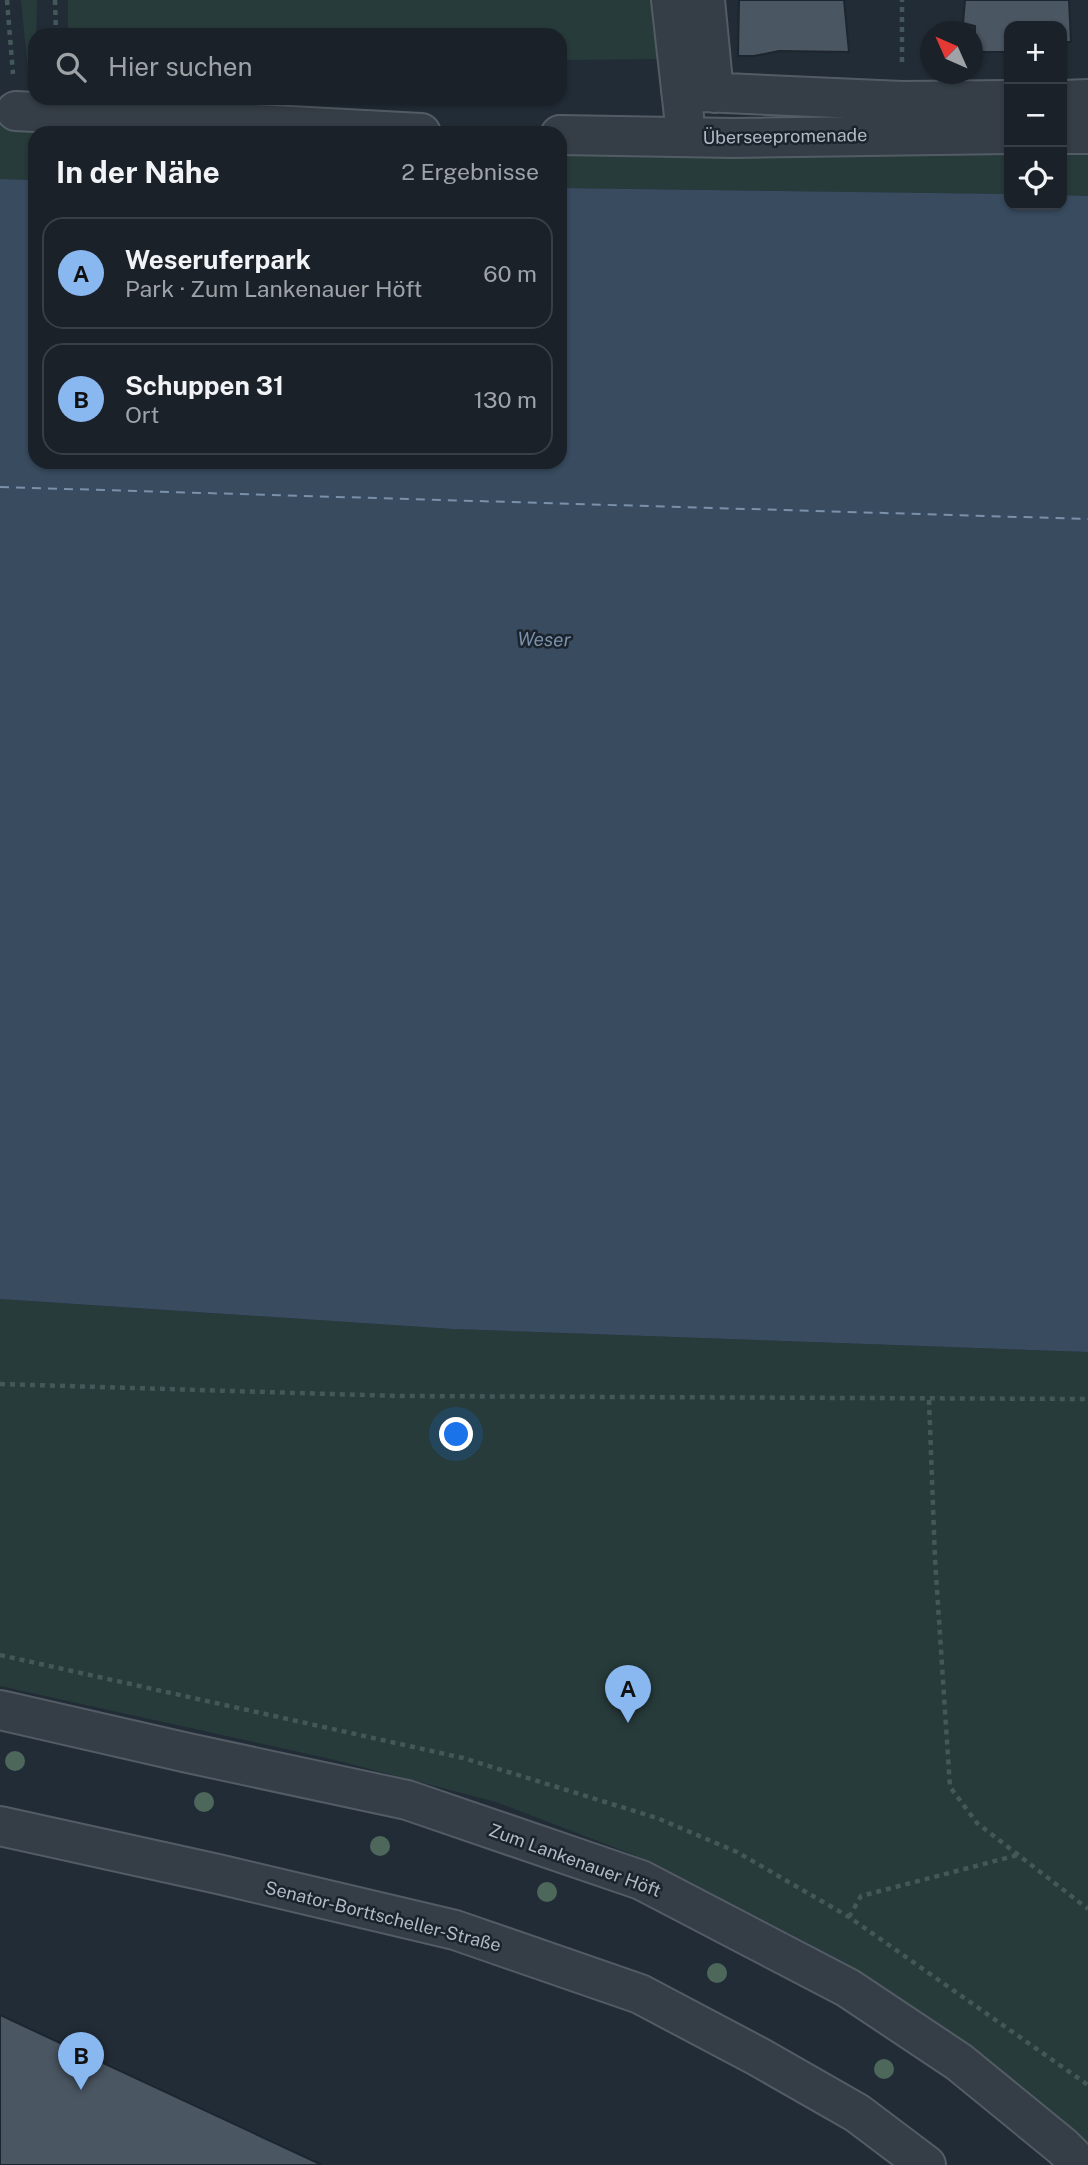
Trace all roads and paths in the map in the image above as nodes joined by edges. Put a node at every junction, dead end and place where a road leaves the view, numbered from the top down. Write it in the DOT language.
graph roads {
  1 [pos="8,0"];
  2 [pos="55,0"];
  3 [pos="671,0"];
  4 [pos="705,0"];
  5 [pos="902,0"];
  6 [pos="56,28"];
  7 [pos="698,92"];
  8 [pos="1088,99"];
  9 [pos="1004,100"];
  10 [pos="1067,100"];
  11 [pos="902,101"];
  12 [pos="16,111"];
  13 [pos="305,126"];
  14 [pos="1004,134"];
  15 [pos="1067,134"];
  16 [pos="1088,134"];
  17 [pos="567,135"];
  18 [pos="687,137"];
  19 [pos="0,1384"];
  20 [pos="1088,1399"];
  21 [pos="929,1400"];
  22 [pos="0,1710"];
  23 [pos="0,1826"];
  24 [pos="1018,1855"];
  25 [pos="1088,1909"];
  26 [pos="849,1917"];
  27 [pos="926,2165"];
  28 [pos="1081,2165"];
  1 -- 12 [label="path"];
  2 -- 6 [label="path"];
  3 -- 7 [label="street"];
  4 -- 7 [label="street"];
  5 -- 11 [label="path"];
  7 -- 11 [label="street, Überseepromenade"];
  7 -- 18 [label="street"];
  8 -- 10 [label="street"];
  9 -- 11 [label="street, Überseepromenade"];
  12 -- 13 [label="street"];
  14 -- 18 [label="street, Überseepromenade"];
  15 -- 16 [label="street"];
  17 -- 18 [label="street, Überseepromenade"];
  19 -- 21 [label="path"];
  20 -- 21 [label="path"];
  21 -- 24 [label="path"];
  22 -- 28 [label="street, Zum Lankenauer Höft"];
  23 -- 27 [label="street, Senator-Borttscheller-Straße"];
  24 -- 25 [label="path"];
  24 -- 26 [label="path"];
}
